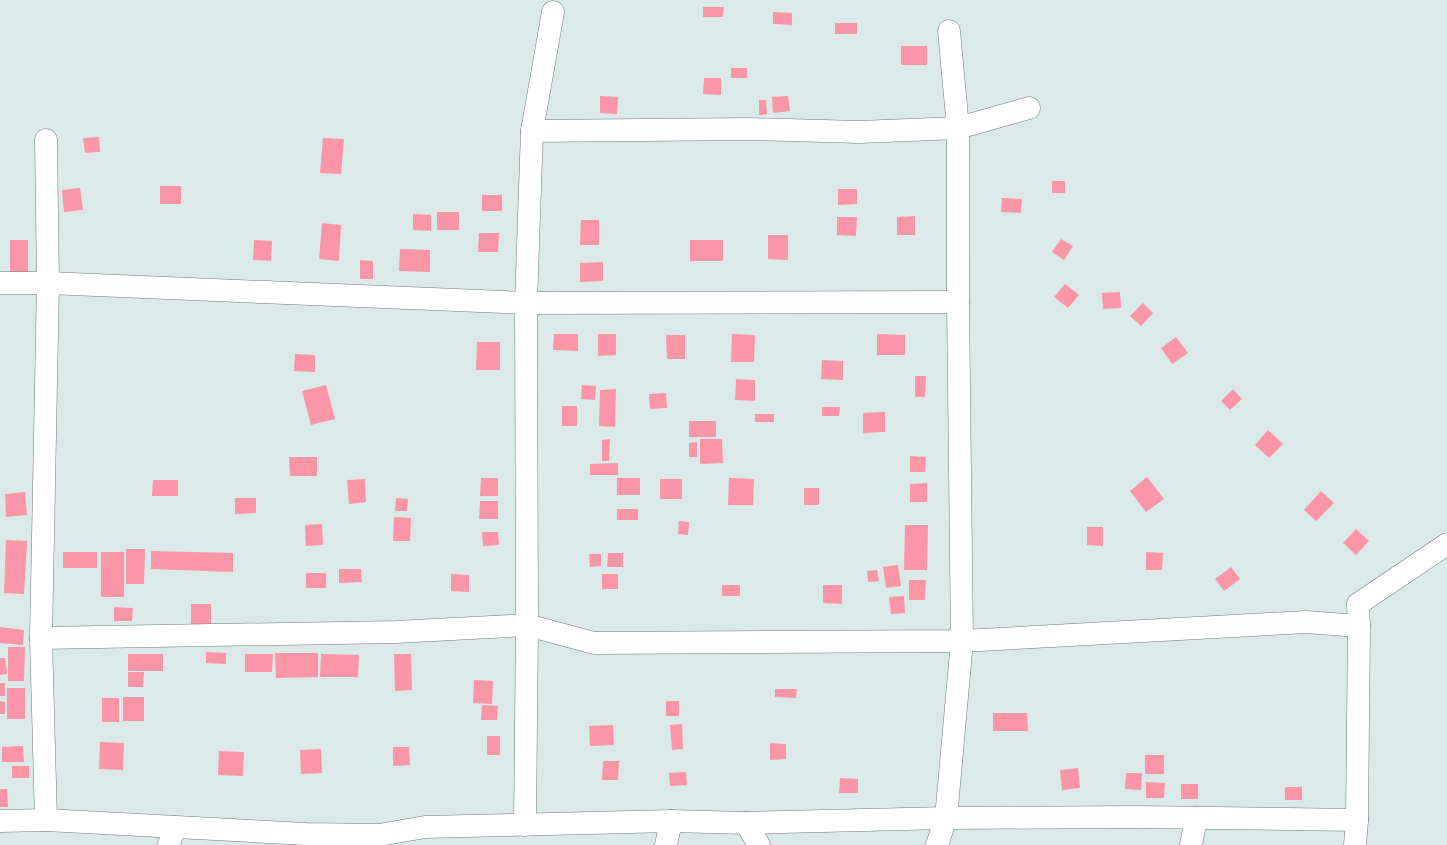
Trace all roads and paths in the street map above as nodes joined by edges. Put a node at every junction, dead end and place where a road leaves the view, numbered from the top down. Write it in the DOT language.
graph roads {
  1 [pos="553,12"];
  2 [pos="949,31"];
  3 [pos="1029,108"];
  4 [pos="958,128"];
  5 [pos="532,131"];
  6 [pos="46,140"];
  7 [pos="0,283"];
  8 [pos="48,283"];
  9 [pos="958,302"];
  10 [pos="526,303"];
  11 [pos="1447,544"];
  12 [pos="527,625"];
  13 [pos="1359,626"];
  14 [pos="41,638"];
  15 [pos="962,641"];
  16 [pos="946,818"];
  17 [pos="1196,818"];
  18 [pos="46,820"];
  19 [pos="1357,820"];
  20 [pos="0,821"];
  21 [pos="671,821"];
  22 [pos="525,824"];
  23 [pos="746,824"];
  24 [pos="172,836"];
  25 [pos="423,836"];
  26 [pos="666,845"];
  27 [pos="759,845"];
  28 [pos="937,845"];
  29 [pos="1191,845"];
  30 [pos="1354,845"];
  1 -- 5 [label="street"];
  2 -- 4 [label="street"];
  3 -- 4 [label="street"];
  4 -- 5 [label="street"];
  4 -- 9 [label="street"];
  5 -- 10 [label="street"];
  6 -- 8 [label="street"];
  7 -- 8 [label="street"];
  8 -- 10 [label="street"];
  8 -- 14 [label="street"];
  9 -- 10 [label="street"];
  9 -- 15 [label="street"];
  10 -- 12 [label="street"];
  11 -- 13 [label="street"];
  12 -- 14 [label="street"];
  12 -- 15 [label="street"];
  12 -- 22 [label="street"];
  13 -- 15 [label="street"];
  13 -- 19 [label="street"];
  14 -- 18 [label="street"];
  15 -- 16 [label="street"];
  16 -- 17 [label="street"];
  16 -- 23 [label="street"];
  16 -- 28 [label="street"];
  17 -- 19 [label="street"];
  17 -- 29 [label="street"];
  18 -- 20 [label="street"];
  18 -- 24 [label="street"];
  19 -- 30 [label="street"];
  21 -- 22 [label="street"];
  21 -- 23 [label="street"];
  21 -- 26 [label="street"];
  22 -- 25 [label="street"];
  23 -- 27 [label="street"];
  24 -- 25 [label="street"];
}
